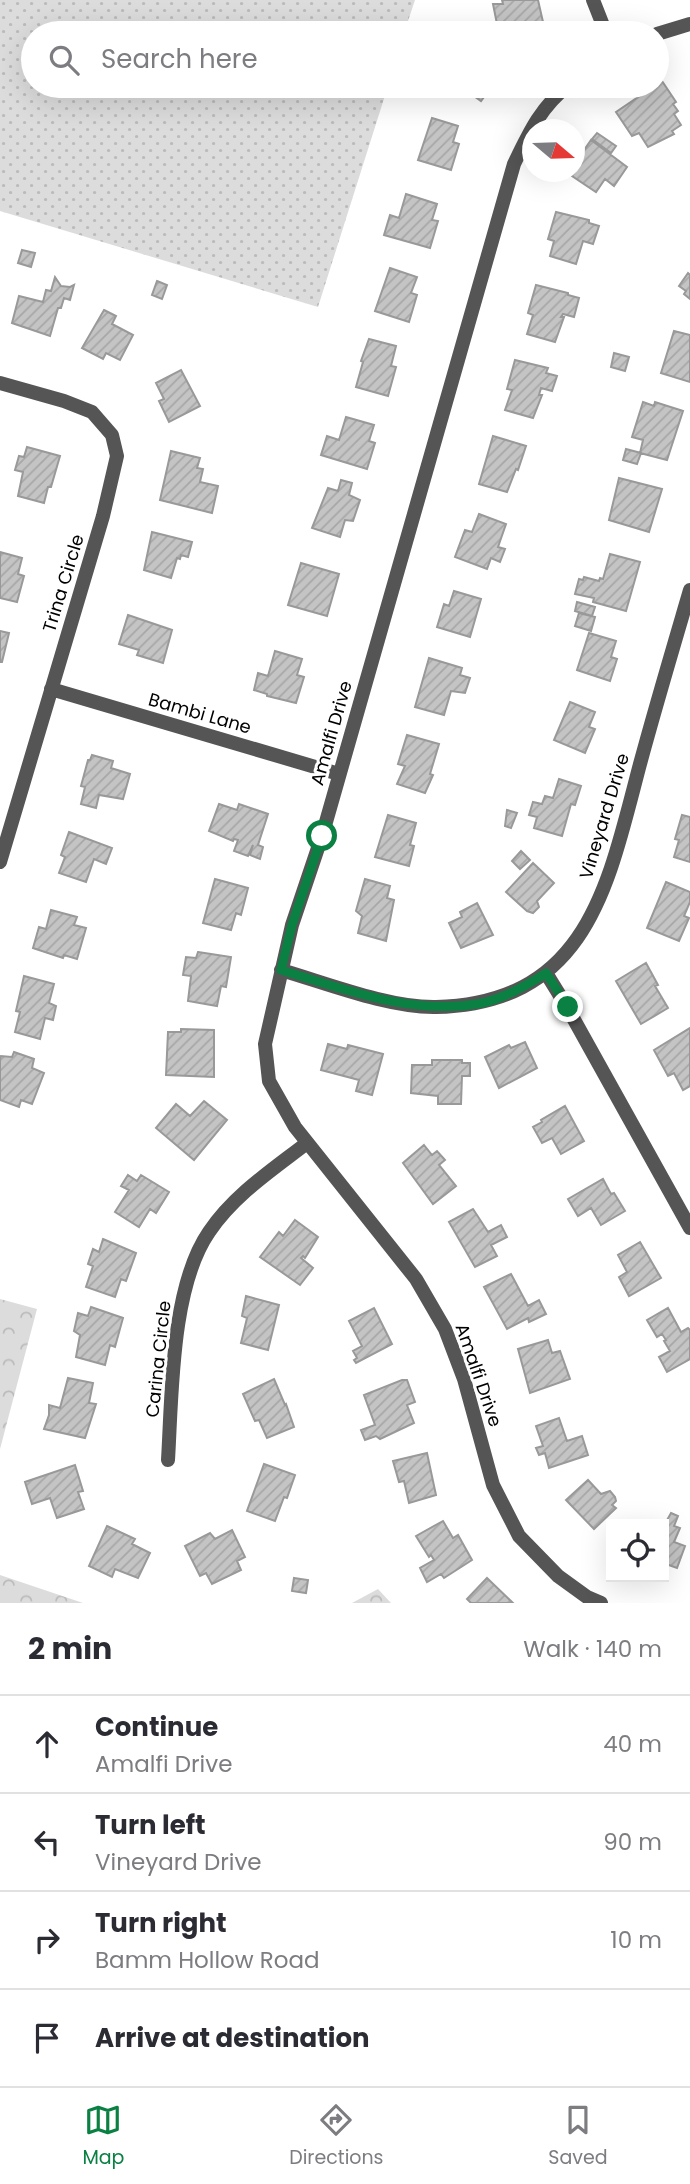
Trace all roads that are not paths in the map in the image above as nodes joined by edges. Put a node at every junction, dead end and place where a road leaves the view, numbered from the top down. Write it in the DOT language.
graph roads {
  1 [pos="593,0"];
  2 [pos="601,21"];
  3 [pos="690,24"];
  4 [pos="669,30"];
  5 [pos="553,98"];
  6 [pos="0,383"];
  7 [pos="690,590"];
  8 [pos="51,689"];
  9 [pos="339,774"];
  10 [pos="0,862"];
  11 [pos="281,970"];
  12 [pos="546,973"];
  13 [pos="307,1143"];
  14 [pos="690,1228"];
  15 [pos="168,1460"];
  16 [pos="601,1603"];
  1 -- 2 [label="street"];
  3 -- 4 [label="street"];
  5 -- 9 [label="street, Amalfi Drive"];
  6 -- 8 [label="street, Trina Circle"];
  7 -- 12 [label="street, Vineyard Drive"];
  8 -- 9 [label="street, Bambi Lane"];
  8 -- 10 [label="street, Trina Circle"];
  9 -- 11 [label="street, Amalfi Drive"];
  11 -- 12 [label="street, Vineyard Drive"];
  11 -- 13 [label="street, Amalfi Drive"];
  12 -- 14 [label="street"];
  13 -- 15 [label="street, Carina Circle"];
  13 -- 16 [label="street, Amalfi Drive"];
}
